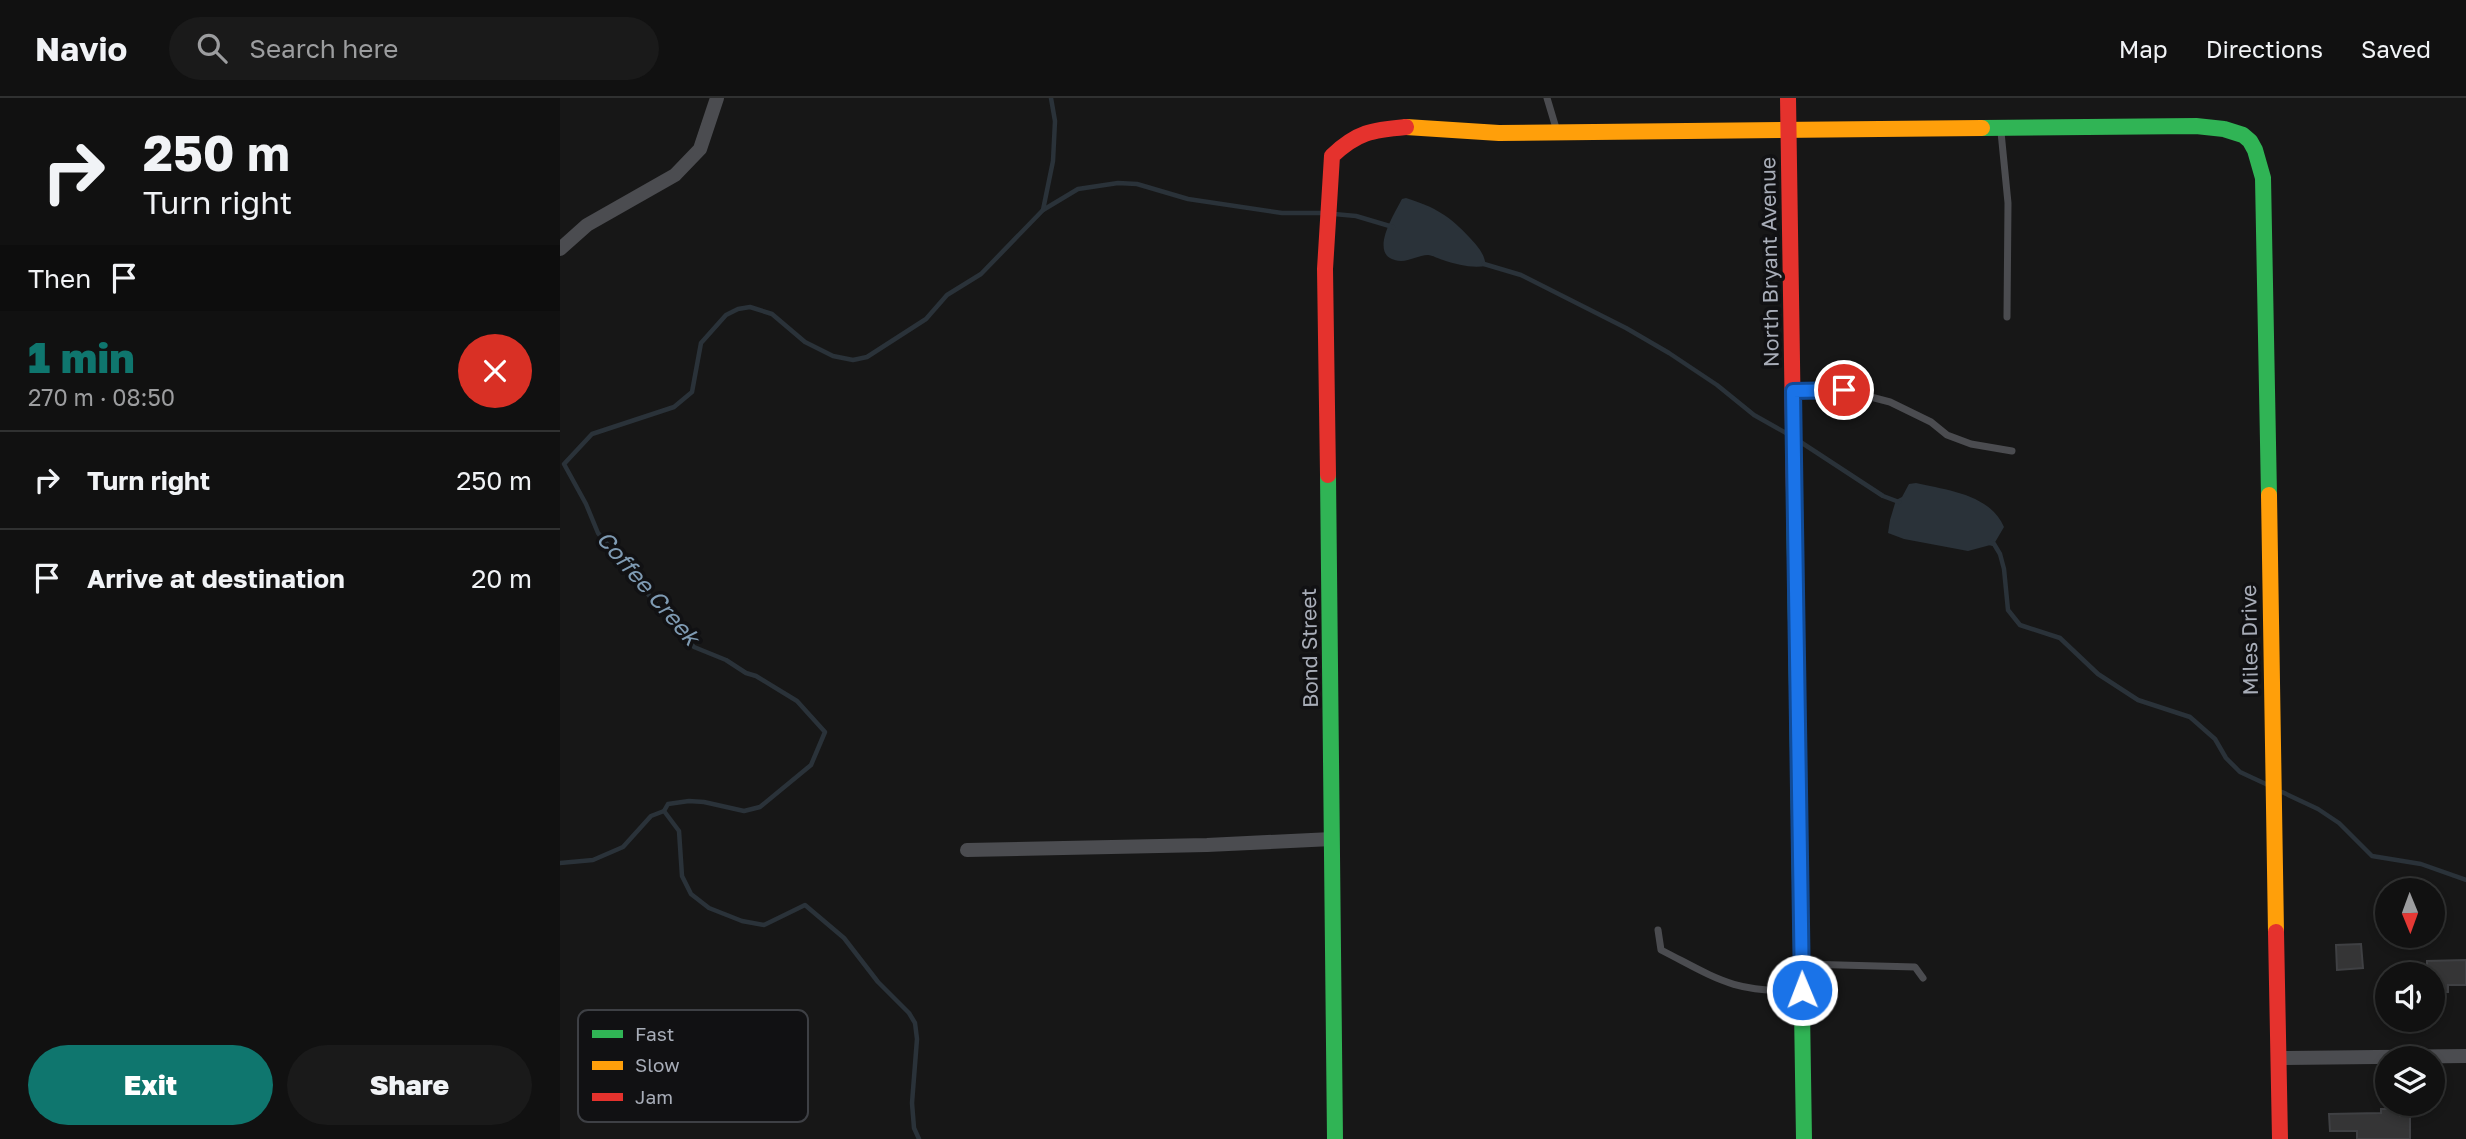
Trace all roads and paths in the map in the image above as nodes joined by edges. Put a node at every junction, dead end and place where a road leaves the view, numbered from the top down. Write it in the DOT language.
graph roads {
  1 [pos="718,98"];
  2 [pos="1547,98"];
  3 [pos="1788,98"];
  4 [pos="2001,128"];
  5 [pos="1789,130"];
  6 [pos="1557,132"];
  7 [pos="560,249"];
  8 [pos="2007,317"];
  9 [pos="1793,391"];
  10 [pos="2012,451"];
  11 [pos="1332,839"];
  12 [pos="967,850"];
  13 [pos="1658,930"];
  14 [pos="1802,964"];
  15 [pos="1923,978"];
  16 [pos="1802,990"];
  17 [pos="2466,1056"];
  18 [pos="2278,1058"];
  19 [pos="1335,1139"];
  20 [pos="1804,1139"];
  21 [pos="2280,1139"];
  1 -- 7 [label="street"];
  2 -- 6 [label="lane"];
  3 -- 5 [label="street, North Bryant Avenue"];
  4 -- 5 [label="street"];
  4 -- 8 [label="lane"];
  4 -- 18 [label="street, Miles Drive"];
  5 -- 6 [label="street"];
  5 -- 9 [label="street, North Bryant Avenue"];
  6 -- 11 [label="street, Bond Street"];
  9 -- 10 [label="lane"];
  9 -- 14 [label="street, North Bryant Avenue"];
  11 -- 12 [label="street"];
  11 -- 19 [label="street, Bond Street"];
  13 -- 16 [label="lane"];
  14 -- 15 [label="lane"];
  14 -- 16 [label="street, North Bryant Avenue"];
  16 -- 20 [label="street, North Bryant Avenue"];
  17 -- 18 [label="street"];
  18 -- 21 [label="street, Miles Drive"];
}
